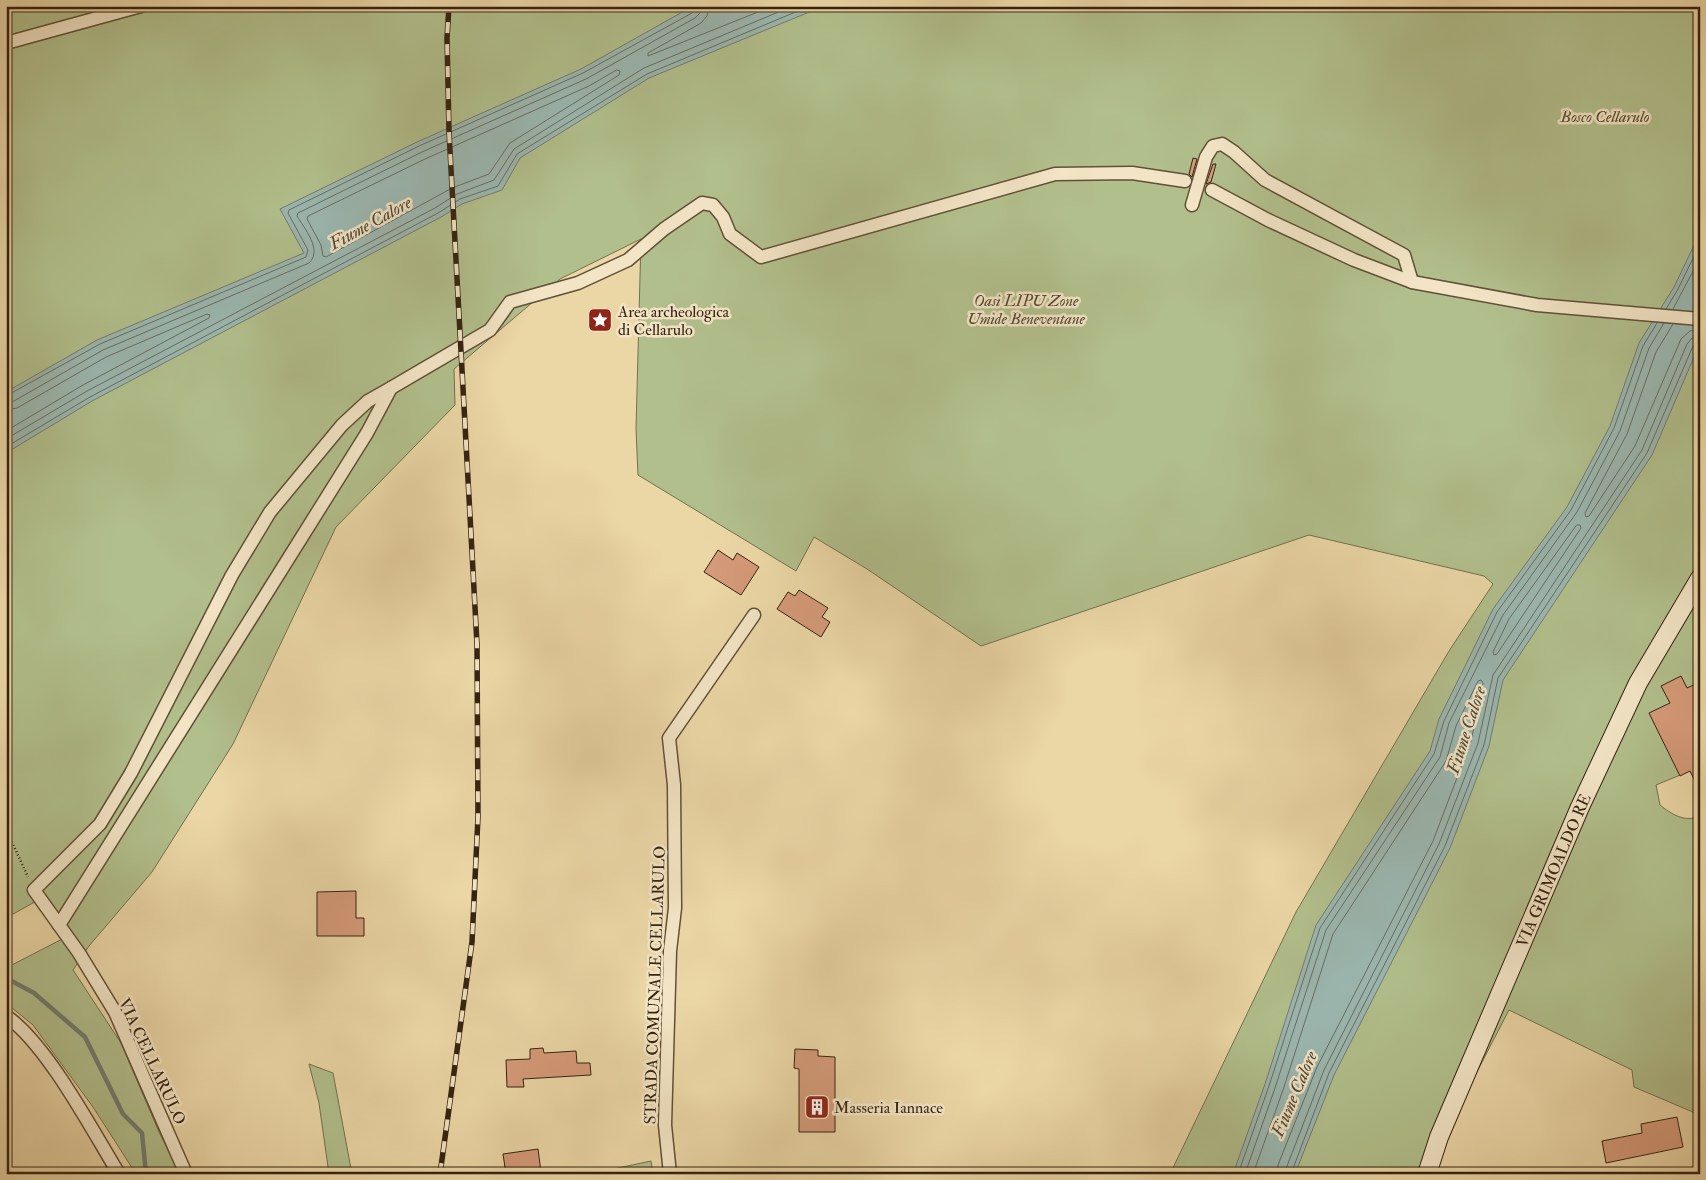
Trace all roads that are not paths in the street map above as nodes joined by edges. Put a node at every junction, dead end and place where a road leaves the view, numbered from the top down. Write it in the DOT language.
graph roads {
  1 [pos="141,6"];
  2 [pos="6,43"];
  3 [pos="1185,181"];
  4 [pos="1212,190"];
  5 [pos="1192,205"];
  6 [pos="1412,282"];
  7 [pos="1700,319"];
  8 [pos="391,388"];
  9 [pos="1700,578"];
  10 [pos="754,615"];
  11 [pos="59,925"];
  12 [pos="6,1016"];
  13 [pos="119,1174"];
  14 [pos="186,1174"];
  15 [pos="670,1174"];
  16 [pos="1426,1174"];
  1 -- 2 [label="street"];
  3 -- 8 [label="street"];
  4 -- 6 [label="street"];
  5 -- 6 [label="street"];
  6 -- 7 [label="street"];
  8 -- 11 [label="street"];
  8 -- 11 [label="street, VIA CELLARULO"];
  9 -- 16 [label="main road, VIA GRIMOALDO RE"];
  10 -- 15 [label="street, STRADA COMUNALE CELLARULO"];
  11 -- 14 [label="street, VIA CELLARULO"];
  12 -- 13 [label="street"];
}
